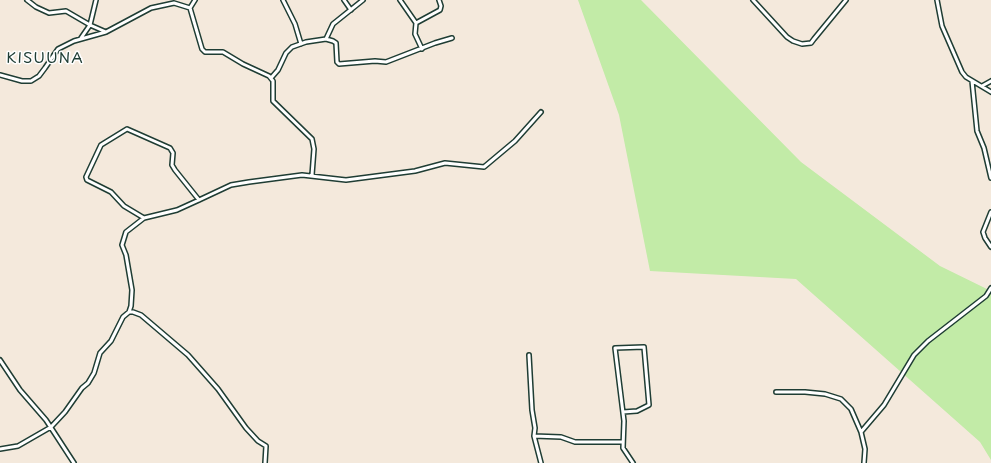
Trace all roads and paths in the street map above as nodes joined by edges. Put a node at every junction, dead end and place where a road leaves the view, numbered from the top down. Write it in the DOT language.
graph roads {
  1 [pos="27,0"];
  2 [pos="96,0"];
  3 [pos="194,0"];
  4 [pos="283,0"];
  5 [pos="344,0"];
  6 [pos="363,0"];
  7 [pos="400,0"];
  8 [pos="439,0"];
  9 [pos="753,0"];
  10 [pos="846,0"];
  11 [pos="937,0"];
  12 [pos="190,8"];
  13 [pos="352,10"];
  14 [pos="416,23"];
  15 [pos="90,25"];
  16 [pos="106,32"];
  17 [pos="452,38"];
  18 [pos="81,39"];
  19 [pos="326,39"];
  20 [pos="301,44"];
  21 [pos="422,49"];
  22 [pos="0,75"];
  23 [pos="271,78"];
  24 [pos="972,81"];
  25 [pos="991,81"];
  26 [pos="982,86"];
  27 [pos="991,92"];
  28 [pos="541,112"];
  29 [pos="312,175"];
  30 [pos="991,178"];
  31 [pos="200,200"];
  32 [pos="991,212"];
  33 [pos="144,218"];
  34 [pos="991,247"];
  35 [pos="991,288"];
  36 [pos="129,312"];
  37 [pos="529,355"];
  38 [pos="0,360"];
  39 [pos="776,392"];
  40 [pos="623,412"];
  41 [pos="51,427"];
  42 [pos="861,432"];
  43 [pos="534,436"];
  44 [pos="622,442"];
  45 [pos="0,449"];
  46 [pos="74,463"];
  47 [pos="265,463"];
  48 [pos="542,463"];
  49 [pos="633,463"];
  50 [pos="864,463"];
  1 -- 15 [label="street"];
  2 -- 15 [label="street"];
  3 -- 12 [label="street"];
  4 -- 20 [label="street"];
  5 -- 13 [label="street"];
  6 -- 13 [label="street"];
  7 -- 14 [label="street"];
  8 -- 14 [label="street"];
  9 -- 10 [label="street"];
  11 -- 24 [label="street"];
  12 -- 16 [label="street"];
  12 -- 23 [label="street"];
  13 -- 19 [label="street"];
  14 -- 21 [label="street"];
  15 -- 16 [label="street"];
  15 -- 18 [label="street"];
  16 -- 18 [label="street"];
  17 -- 21 [label="street"];
  18 -- 22 [label="street"];
  19 -- 20 [label="street"];
  19 -- 21 [label="street"];
  20 -- 23 [label="street"];
  23 -- 29 [label="street"];
  24 -- 26 [label="street"];
  24 -- 30 [label="street"];
  25 -- 26 [label="street"];
  26 -- 27 [label="street"];
  28 -- 29 [label="street"];
  29 -- 31 [label="street"];
  31 -- 33 [label="street"];
  31 -- 33 [label="street"];
  32 -- 34 [label="street"];
  33 -- 36 [label="street"];
  35 -- 42 [label="street"];
  36 -- 41 [label="street"];
  36 -- 47 [label="street"];
  37 -- 43 [label="street"];
  38 -- 41 [label="street"];
  39 -- 42 [label="street"];
  40 -- 40 [label="street"];
  40 -- 44 [label="street"];
  41 -- 45 [label="street"];
  41 -- 46 [label="street"];
  42 -- 50 [label="street"];
  43 -- 44 [label="street"];
  43 -- 48 [label="street"];
  44 -- 49 [label="street"];
}
